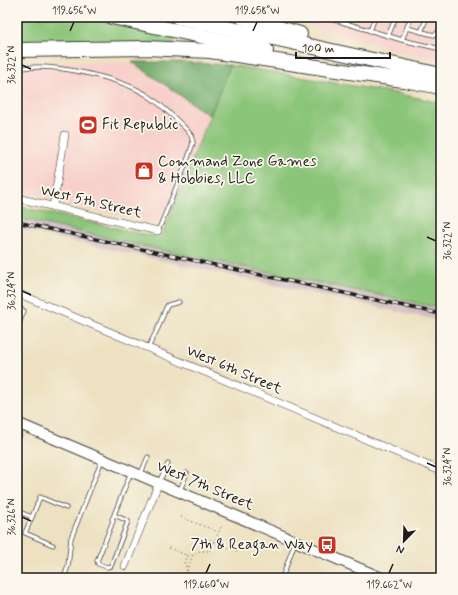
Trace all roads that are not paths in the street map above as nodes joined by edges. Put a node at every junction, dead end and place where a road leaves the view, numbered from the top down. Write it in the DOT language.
graph roads {
  1 [pos="112,17"];
  2 [pos="178,17"];
  3 [pos="242,17"];
  4 [pos="325,17"];
  5 [pos="375,17"];
  6 [pos="396,17"];
  7 [pos="411,17"];
  8 [pos="427,17"];
  9 [pos="441,26"];
  10 [pos="407,28"];
  11 [pos="370,31"];
  12 [pos="421,32"];
  13 [pos="388,36"];
  14 [pos="402,40"];
  15 [pos="441,49"];
  16 [pos="17,50"];
  17 [pos="17,69"];
  18 [pos="403,73"];
  19 [pos="441,75"];
  20 [pos="441,87"];
  21 [pos="65,135"];
  22 [pos="17,198"];
  23 [pos="53,207"];
  24 [pos="158,231"];
  25 [pos="17,293"];
  26 [pos="179,302"];
  27 [pos="17,307"];
  28 [pos="17,328"];
  29 [pos="148,348"];
  30 [pos="20,424"];
  31 [pos="17,441"];
  32 [pos="148,457"];
  33 [pos="103,459"];
  34 [pos="168,464"];
  35 [pos="441,471"];
  36 [pos="136,472"];
  37 [pos="187,473"];
  38 [pos="159,482"];
  39 [pos="180,491"];
  40 [pos="66,508"];
  41 [pos="17,511"];
  42 [pos="114,515"];
  43 [pos="32,517"];
  44 [pos="296,541"];
  45 [pos="53,545"];
  46 [pos="126,566"];
  47 [pos="64,578"];
  48 [pos="282,578"];
  49 [pos="382,578"];
  1 -- 18 [label="highway"];
  2 -- 18 [label="highway"];
  3 -- 18 [label="highway"];
  4 -- 11 [label="lane"];
  5 -- 11 [label="lane"];
  6 -- 13 [label="lane"];
  7 -- 10 [label="lane"];
  8 -- 12 [label="lane"];
  9 -- 12 [label="lane"];
  10 -- 12 [label="lane"];
  10 -- 14 [label="lane"];
  11 -- 13 [label="lane"];
  13 -- 14 [label="lane"];
  14 -- 15 [label="lane"];
  16 -- 18 [label="highway"];
  17 -- 24 [label="lane"];
  18 -- 19 [label="highway"];
  18 -- 20 [label="highway"];
  21 -- 23 [label="street"];
  22 -- 23 [label="street, West 5th Street"];
  23 -- 24 [label="street, West 5th Street"];
  25 -- 29 [label="street, West 6th Street"];
  26 -- 29 [label="lane"];
  27 -- 28 [label="lane"];
  29 -- 35 [label="street, West 6th Street"];
  30 -- 31 [label="lane"];
  30 -- 33 [label="street, West 7th Street"];
  32 -- 36 [label="lane"];
  33 -- 36 [label="street, West 7th Street"];
  33 -- 47 [label="lane"];
  34 -- 38 [label="lane"];
  36 -- 38 [label="street, West 7th Street"];
  36 -- 42 [label="lane"];
  37 -- 39 [label="lane"];
  38 -- 39 [label="street, West 7th Street"];
  38 -- 46 [label="street"];
  39 -- 44 [label="street, West 7th Street"];
  40 -- 43 [label="lane"];
  41 -- 43 [label="lane"];
  42 -- 42 [label="lane"];
  43 -- 45 [label="lane"];
  44 -- 48 [label="lane"];
  44 -- 49 [label="street, West 7th Street"];
}
